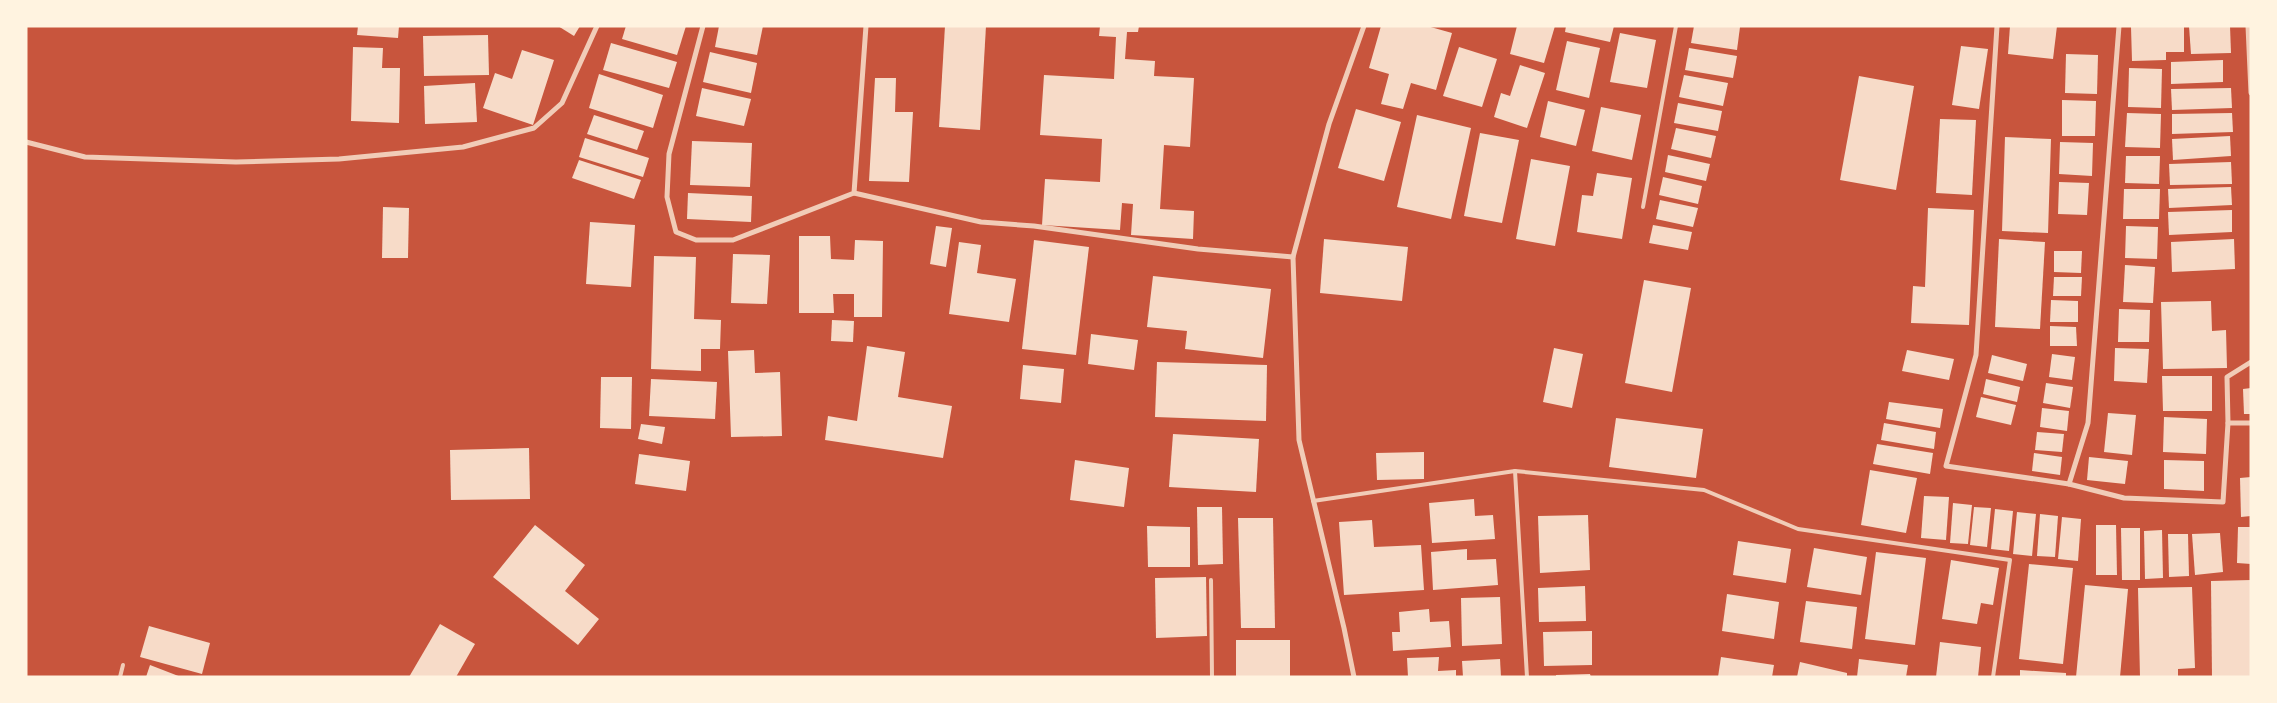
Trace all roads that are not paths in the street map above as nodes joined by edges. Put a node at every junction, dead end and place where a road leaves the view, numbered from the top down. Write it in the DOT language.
graph roads {
  1 [pos="597,26"];
  2 [pos="703,26"];
  3 [pos="866,26"];
  4 [pos="1364,26"];
  5 [pos="1676,26"];
  6 [pos="1997,26"];
  7 [pos="2119,26"];
  8 [pos="2248,26"];
  9 [pos="2251,93"];
  10 [pos="26,142"];
  11 [pos="854,193"];
  12 [pos="1643,208"];
  13 [pos="1293,257"];
  14 [pos="2251,362"];
  15 [pos="2228,423"];
  16 [pos="2251,423"];
  17 [pos="1515,471"];
  18 [pos="2069,484"];
  19 [pos="1313,501"];
  20 [pos="1211,580"];
  21 [pos="124,665"];
  22 [pos="120,677"];
  23 [pos="1212,677"];
  24 [pos="1354,677"];
  25 [pos="1528,677"];
  26 [pos="1993,677"];
  1 -- 10 [label="street"];
  2 -- 11 [label="street"];
  3 -- 11 [label="street"];
  4 -- 13 [label="street"];
  5 -- 12 [label="lane"];
  6 -- 18 [label="street"];
  7 -- 18 [label="street"];
  8 -- 9 [label="street"];
  11 -- 13 [label="street"];
  13 -- 19 [label="street"];
  14 -- 15 [label="street"];
  15 -- 16 [label="street"];
  15 -- 18 [label="street"];
  17 -- 19 [label="lane"];
  17 -- 25 [label="lane"];
  17 -- 26 [label="lane"];
  19 -- 24 [label="street"];
  20 -- 23 [label="lane"];
  21 -- 22 [label="lane"];
}
